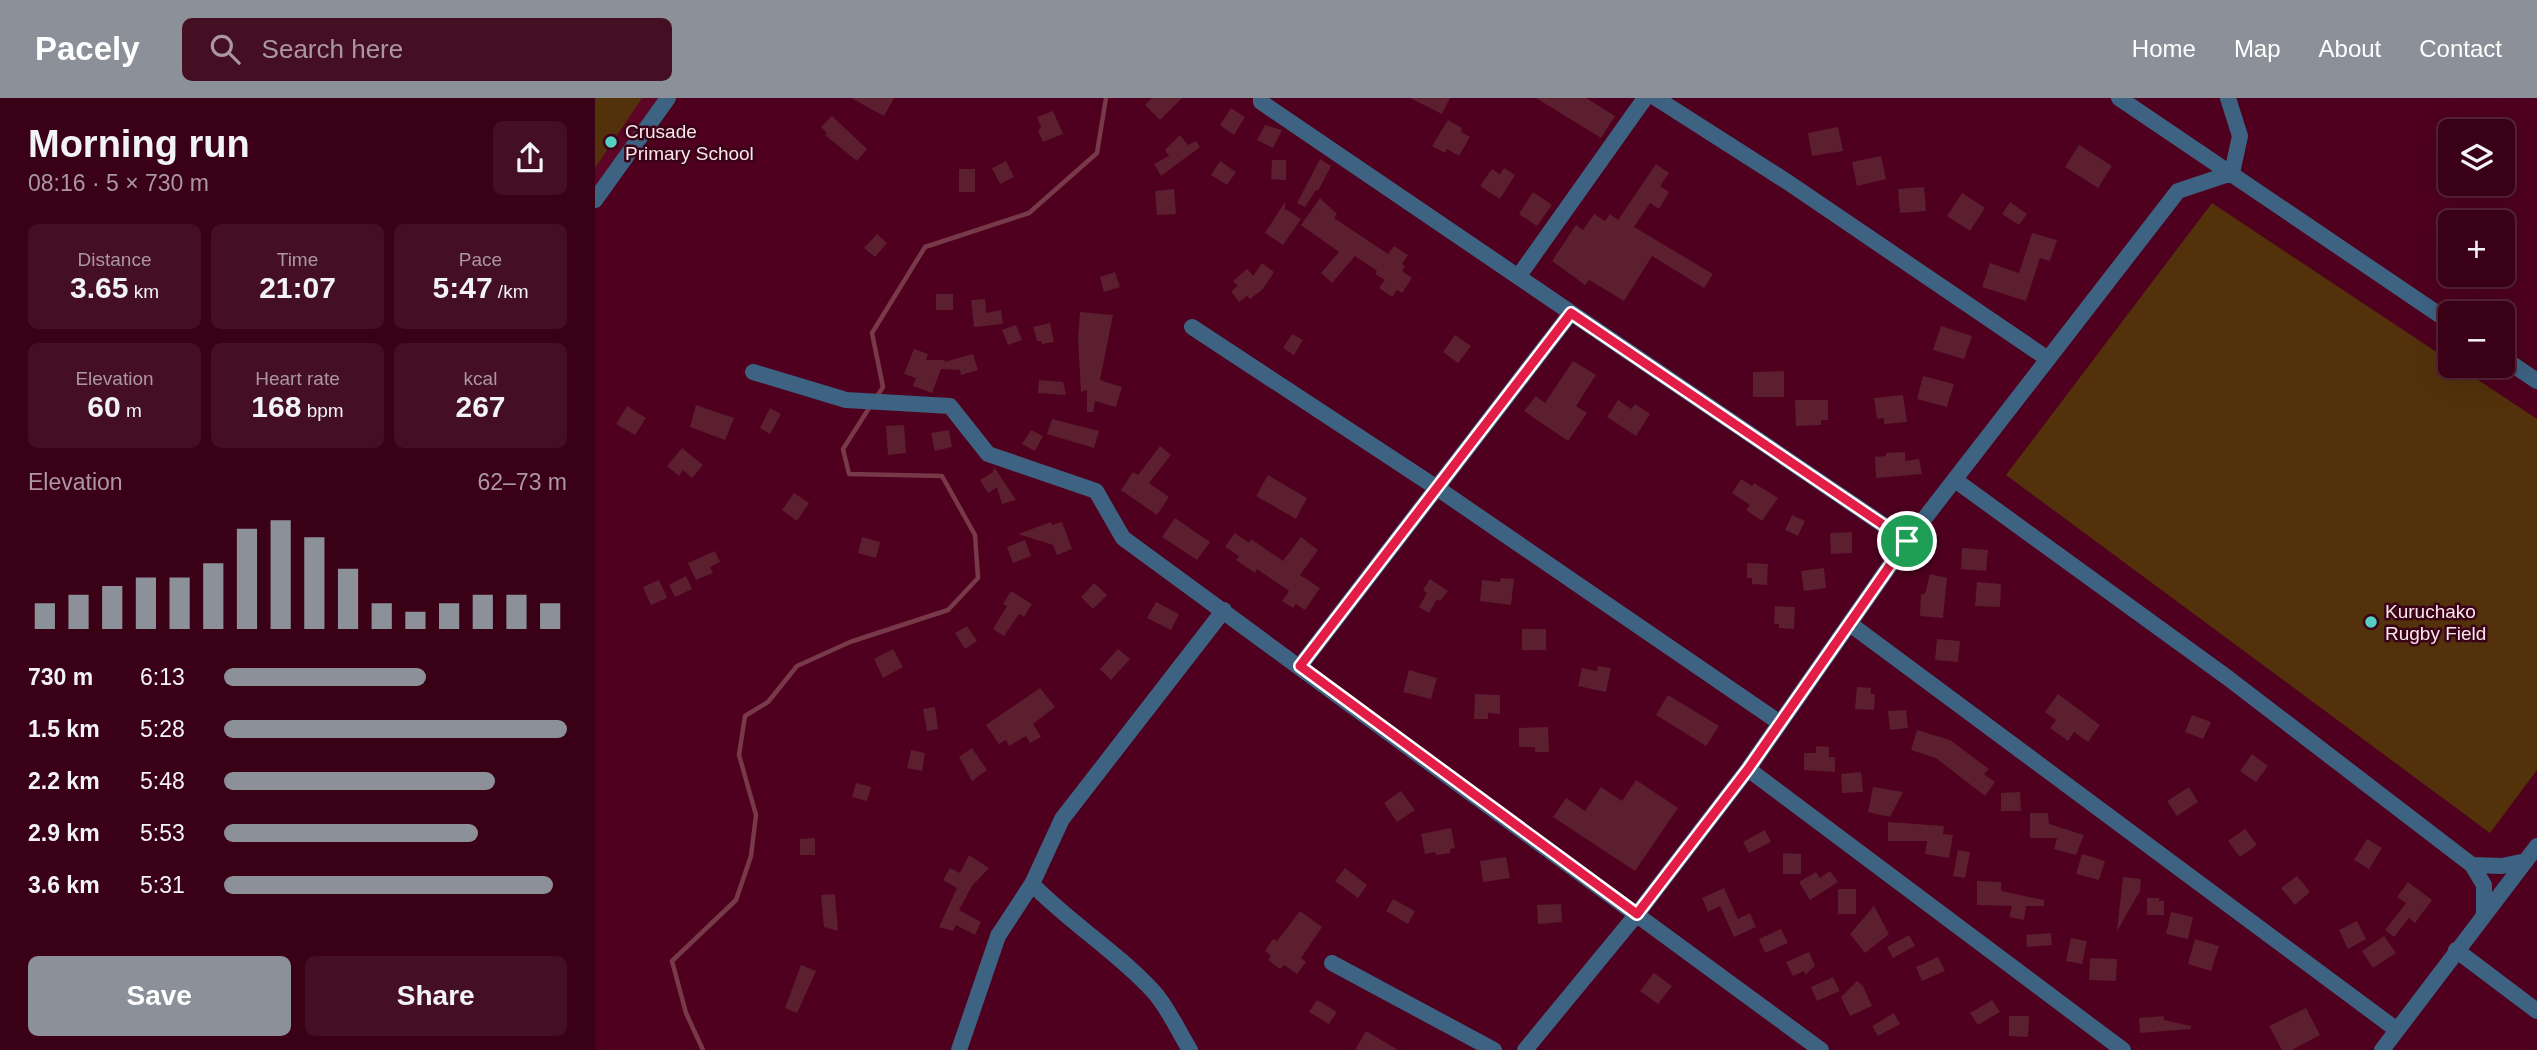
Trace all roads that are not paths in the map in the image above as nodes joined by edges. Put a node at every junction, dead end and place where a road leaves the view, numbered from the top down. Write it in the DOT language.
graph roads {
  1 [pos="668,98"];
  2 [pos="1261,98"];
  3 [pos="1645,98"];
  4 [pos="1656,98"];
  5 [pos="2119,98"];
  6 [pos="2228,98"];
  7 [pos="2232,173"];
  8 [pos="595,201"];
  9 [pos="1518,277"];
  10 [pos="1571,313"];
  11 [pos="2438,314"];
  12 [pos="1192,327"];
  13 [pos="2048,359"];
  14 [pos="2515,366"];
  15 [pos="753,372"];
  16 [pos="2537,382"];
  17 [pos="1955,480"];
  18 [pos="1437,488"];
  19 [pos="1907,541"];
  20 [pos="1224,610"];
  21 [pos="1850,624"];
  22 [pos="1300,666"];
  23 [pos="1780,723"];
  24 [pos="1748,769"];
  25 [pos="2537,846"];
  26 [pos="2526,861"];
  27 [pos="2472,865"];
  28 [pos="1032,884"];
  29 [pos="1637,914"];
  30 [pos="2484,916"];
  31 [pos="2456,950"];
  32 [pos="1332,963"];
  33 [pos="2537,1012"];
  34 [pos="2397,1030"];
  35 [pos="959,1050"];
  36 [pos="1190,1050"];
  37 [pos="1494,1050"];
  38 [pos="1525,1050"];
  39 [pos="1821,1050"];
  40 [pos="2123,1050"];
  41 [pos="2382,1050"];
  1 -- 8 [label="street"];
  2 -- 9 [label="street"];
  3 -- 9 [label="street"];
  4 -- 13 [label="street"];
  5 -- 7 [label="street"];
  6 -- 7 [label="street"];
  7 -- 11 [label="street"];
  7 -- 13 [label="street"];
  9 -- 10 [label="street"];
  10 -- 18 [label="street"];
  10 -- 19 [label="street"];
  12 -- 18 [label="street"];
  13 -- 17 [label="street"];
  14 -- 16 [label="street"];
  15 -- 20 [label="street"];
  17 -- 19 [label="street"];
  17 -- 27 [label="street"];
  18 -- 22 [label="street"];
  18 -- 23 [label="street"];
  19 -- 21 [label="street"];
  20 -- 22 [label="street"];
  20 -- 28 [label="street"];
  21 -- 23 [label="street"];
  21 -- 34 [label="street"];
  22 -- 29 [label="street"];
  23 -- 24 [label="street"];
  24 -- 29 [label="street"];
  24 -- 40 [label="street"];
  25 -- 26 [label="street"];
  26 -- 27 [label="street"];
  26 -- 30 [label="street"];
  27 -- 30 [label="street"];
  28 -- 35 [label="street"];
  28 -- 36 [label="street"];
  29 -- 38 [label="street"];
  29 -- 39 [label="street"];
  30 -- 31 [label="street"];
  31 -- 33 [label="street"];
  31 -- 34 [label="street"];
  32 -- 37 [label="street"];
  34 -- 41 [label="street"];
}
